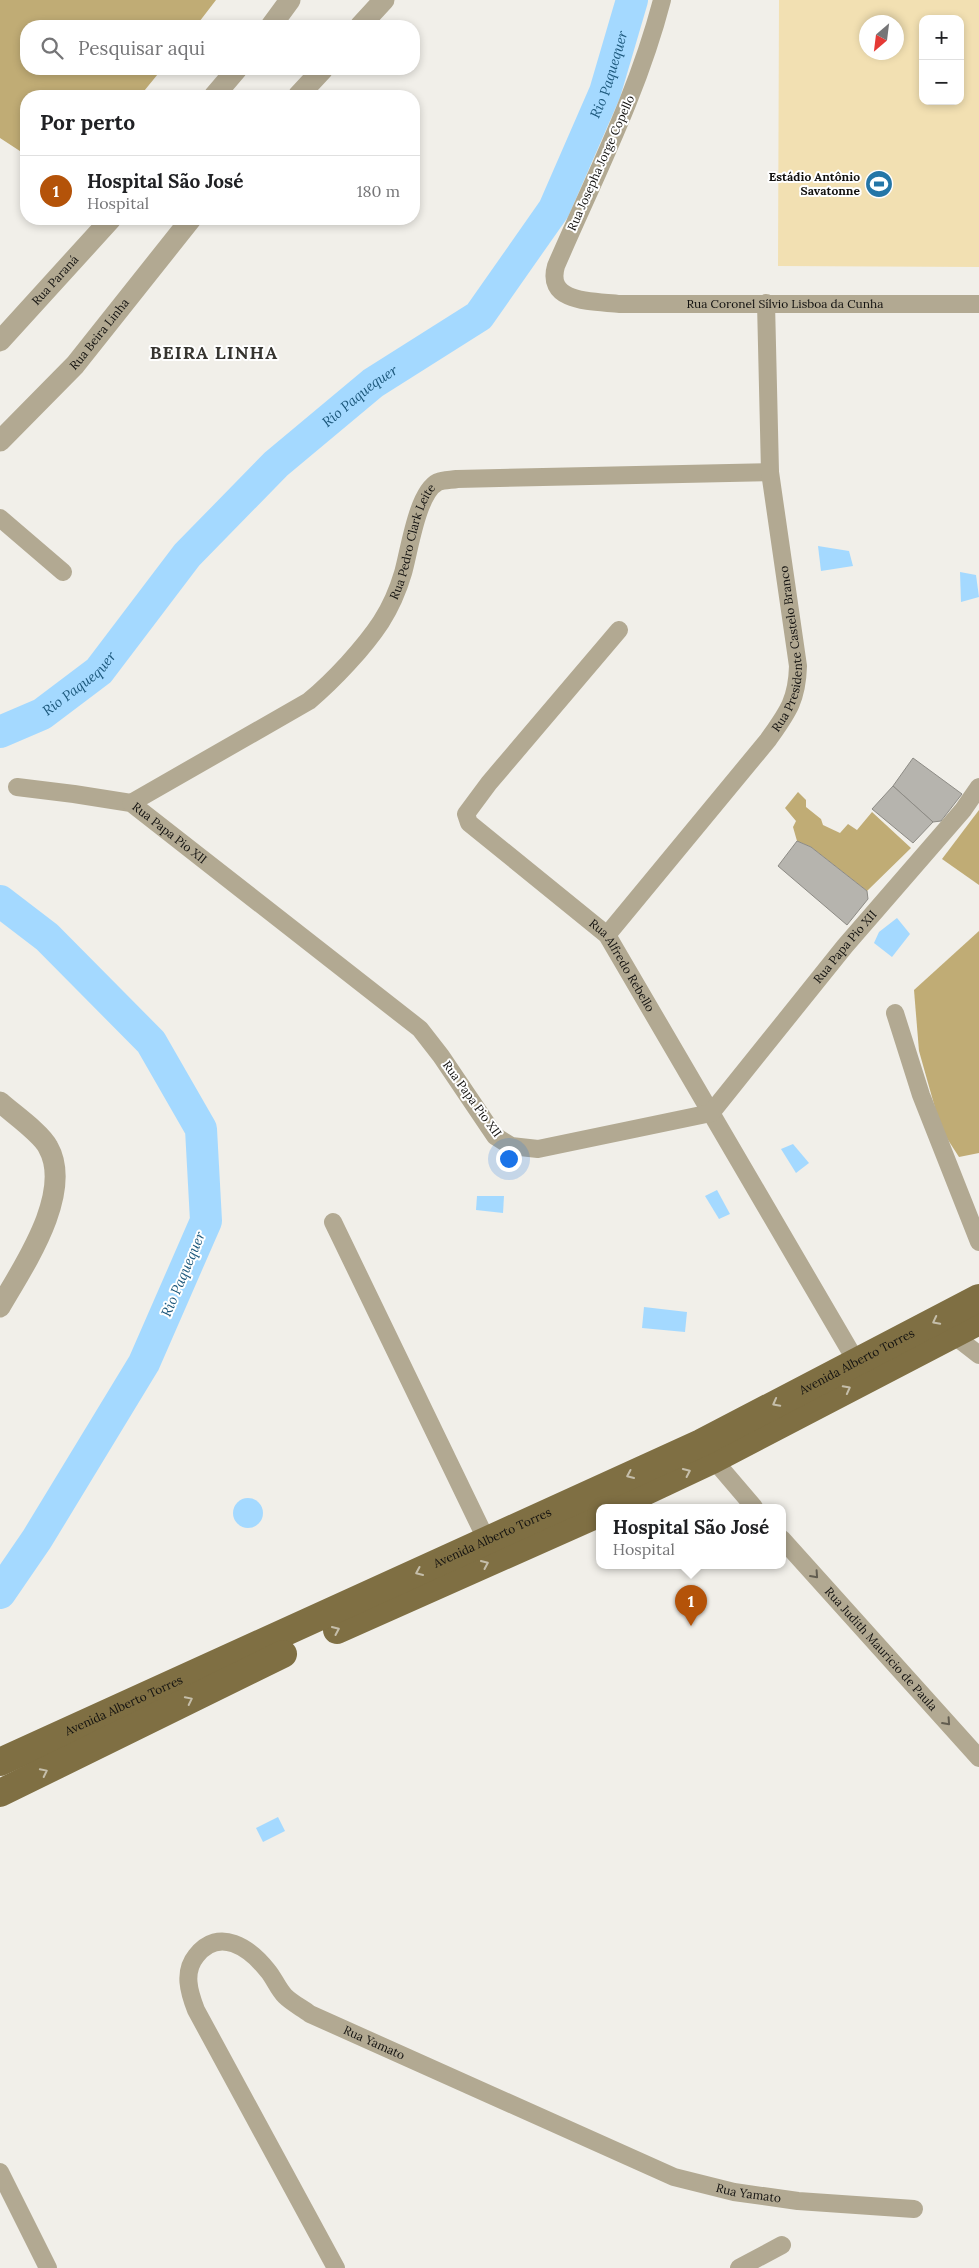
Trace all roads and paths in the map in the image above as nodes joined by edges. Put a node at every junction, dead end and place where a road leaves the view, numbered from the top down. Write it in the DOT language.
graph roads {
  1 [pos="290,0"];
  2 [pos="384,0"];
  3 [pos="662,0"];
  4 [pos="275,20"];
  5 [pos="366,20"];
  6 [pos="231,75"];
  7 [pos="317,75"];
  8 [pos="219,90"];
  9 [pos="303,90"];
  10 [pos="106,225"];
  11 [pos="186,225"];
  12 [pos="592,301"];
  13 [pos="766,303"];
  14 [pos="979,304"];
  15 [pos="0,341"];
  16 [pos="0,442"];
  17 [pos="770,472"];
  18 [pos="0,518"];
  19 [pos="63,572"];
  20 [pos="619,630"];
  21 [pos="17,787"];
  22 [pos="979,787"];
  23 [pos="131,803"];
  24 [pos="607,935"];
  25 [pos="895,1013"];
  26 [pos="0,1102"];
  27 [pos="712,1113"];
  28 [pos="333,1222"];
  29 [pos="979,1242"];
  30 [pos="979,1298"];
  31 [pos="0,1307"];
  32 [pos="979,1321"];
  33 [pos="952,1334"];
  34 [pos="979,1355"];
  35 [pos="856,1361"];
  36 [pos="706,1451"];
  37 [pos="617,1504"];
  38 [pos="751,1504"];
  39 [pos="596,1515"];
  40 [pos="487,1541"];
  41 [pos="786,1543"];
  42 [pos="979,1758"];
  43 [pos="0,1762"];
  44 [pos="0,1793"];
  45 [pos="0,2172"];
  46 [pos="914,2209"];
  47 [pos="782,2245"];
  48 [pos="48,2268"];
  49 [pos="336,2268"];
  50 [pos="739,2268"];
  1 -- 4 [label="street"];
  2 -- 5 [label="street"];
  3 -- 12 [label="street, Rua Josepha Jorge Copello"];
  6 -- 8 [label="street"];
  7 -- 9 [label="street"];
  10 -- 15 [label="street, Rua Paraná"];
  11 -- 16 [label="street, Rua Beira Linha"];
  12 -- 13 [label="street, Rua Coronel Sílvio Lisboa da Cunha"];
  13 -- 14 [label="street, Rua Coronel Sílvio Lisboa da Cunha"];
  13 -- 17 [label="street, Rua Presidente Castelo Branco"];
  17 -- 23 [label="street, Rua Pedro Clark Leite"];
  17 -- 24 [label="street, Rua Presidente Castelo Branco"];
  18 -- 19 [label="street"];
  20 -- 24 [label="street, Rua Alfredo Rebello"];
  21 -- 23 [label="street, Rua Papa Pio XII"];
  22 -- 27 [label="street, Rua Papa Pio XII"];
  23 -- 27 [label="street, Rua Papa Pio XII"];
  24 -- 27 [label="street, Rua Alfredo Rebello"];
  25 -- 29 [label="street"];
  26 -- 31 [label="street"];
  27 -- 35 [label="street, Rua Alfredo Rebello"];
  28 -- 40 [label="street"];
  30 -- 35 [label="main road, Avenida Alberto Torres, one-way"];
  32 -- 33 [label="main road, Avenida Alberto Torres"];
  33 -- 34 [label="street"];
  36 -- 33 [label="main road, Avenida Alberto Torres, one-way"];
  35 -- 36 [label="main road, Avenida Alberto Torres, one-way"];
  37 -- 36 [label="main road, Avenida Alberto Torres, one-way"];
  36 -- 38 [label="street"];
  36 -- 40 [label="main road, Avenida Alberto Torres, one-way"];
  44 -- 39 [label="main road, Avenida Alberto Torres, one-way"];
  40 -- 43 [label="main road, Avenida Alberto Torres, one-way"];
  41 -- 42 [label="street, Rua Judith Mauricio de Paula, one-way"];
  45 -- 48 [label="street"];
  46 -- 49 [label="street, Rua Yamato"];
  47 -- 50 [label="street"];
}
